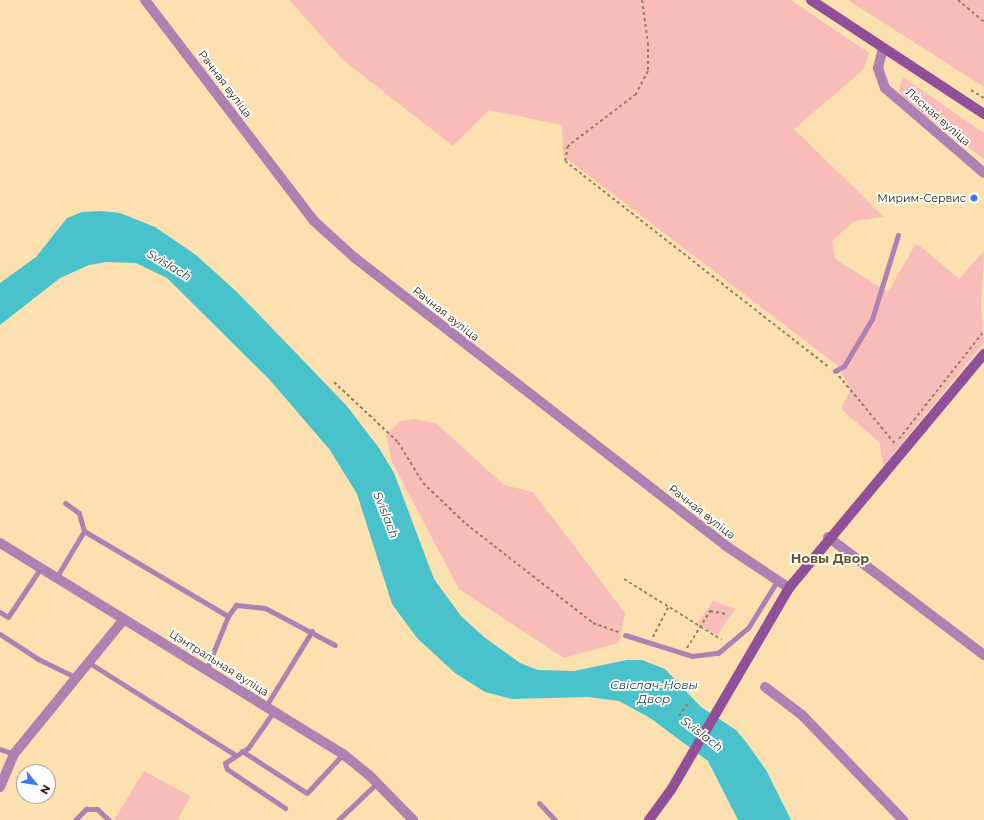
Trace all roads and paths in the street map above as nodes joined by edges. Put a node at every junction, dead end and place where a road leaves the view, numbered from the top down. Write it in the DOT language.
graph roads {
  1 [pos="145,0"];
  2 [pos="642,0"];
  3 [pos="811,0"];
  4 [pos="958,0"];
  5 [pos="984,22"];
  6 [pos="883,48"];
  7 [pos="971,90"];
  8 [pos="984,98"];
  9 [pos="984,114"];
  10 [pos="984,173"];
  11 [pos="898,235"];
  12 [pos="984,354"];
  13 [pos="835,371"];
  14 [pos="334,382"];
  15 [pos="901,449"];
  16 [pos="65,503"];
  17 [pos="84,531"];
  18 [pos="828,537"];
  19 [pos="0,543"];
  20 [pos="40,569"];
  21 [pos="56,578"];
  22 [pos="624,579"];
  23 [pos="777,580"];
  24 [pos="789,588"];
  25 [pos="668,608"];
  26 [pos="0,612"];
  27 [pos="727,614"];
  28 [pos="228,616"];
  29 [pos="124,620"];
  30 [pos="699,628"];
  31 [pos="312,631"];
  32 [pos="0,634"];
  33 [pos="625,635"];
  34 [pos="649,643"];
  35 [pos="733,644"];
  36 [pos="335,645"];
  37 [pos="683,654"];
  38 [pos="984,655"];
  39 [pos="91,664"];
  40 [pos="207,668"];
  41 [pos="79,679"];
  42 [pos="765,687"];
  43 [pos="690,701"];
  44 [pos="270,708"];
  45 [pos="680,716"];
  46 [pos="0,749"];
  47 [pos="242,751"];
  48 [pos="14,754"];
  49 [pos="234,754"];
  50 [pos="343,754"];
  51 [pos="377,783"];
  52 [pos="0,787"];
  53 [pos="539,803"];
  54 [pos="285,808"];
  55 [pos="75,820"];
  56 [pos="108,820"];
  57 [pos="339,820"];
  58 [pos="413,820"];
  59 [pos="555,820"];
  60 [pos="649,820"];
  61 [pos="903,820"];
  1 -- 23 [label="street, Рачная вуліца"];
  2 -- 13 [label="path"];
  3 -- 6 [label="main road"];
  4 -- 5 [label="path"];
  6 -- 9 [label="main road"];
  6 -- 10 [label="street, Лясная вуліца"];
  7 -- 8 [label="path"];
  11 -- 13 [label="lane"];
  12 -- 15 [label="main road"];
  13 -- 15 [label="path"];
  14 -- 33 [label="path"];
  15 -- 18 [label="main road"];
  16 -- 17 [label="lane"];
  17 -- 21 [label="lane"];
  17 -- 28 [label="lane"];
  18 -- 24 [label="main road"];
  18 -- 38 [label="street"];
  19 -- 20 [label="street, Цэнтральная вуліца"];
  20 -- 21 [label="street, Цэнтральная вуліца"];
  20 -- 26 [label="lane"];
  21 -- 29 [label="street, Цэнтральная вуліца"];
  22 -- 25 [label="path"];
  23 -- 24 [label="street, Рачная вуліца"];
  23 -- 35 [label="lane"];
  24 -- 60 [label="main road"];
  25 -- 30 [label="path"];
  25 -- 34 [label="path"];
  27 -- 30 [label="path"];
  28 -- 31 [label="lane"];
  28 -- 40 [label="lane"];
  29 -- 39 [label="street"];
  29 -- 40 [label="street, Цэнтральная вуліца"];
  30 -- 35 [label="path"];
  30 -- 37 [label="path"];
  31 -- 36 [label="lane"];
  31 -- 44 [label="lane"];
  32 -- 41 [label="lane"];
  33 -- 34 [label="lane"];
  34 -- 37 [label="lane"];
  35 -- 37 [label="lane"];
  39 -- 41 [label="street"];
  39 -- 49 [label="lane"];
  40 -- 44 [label="street, Цэнтральная вуліца"];
  41 -- 48 [label="street"];
  42 -- 61 [label="street"];
  43 -- 45 [label="path"];
  44 -- 47 [label="lane"];
  44 -- 50 [label="street, Цэнтральная вуліца"];
  46 -- 48 [label="lane"];
  47 -- 49 [label="lane"];
  47 -- 50 [label="lane"];
  48 -- 52 [label="street"];
  49 -- 54 [label="lane"];
  50 -- 51 [label="street, Цэнтральная вуліца"];
  51 -- 57 [label="lane"];
  51 -- 58 [label="street, Цэнтральная вуліца"];
  53 -- 59 [label="lane"];
  55 -- 56 [label="lane"];
}
